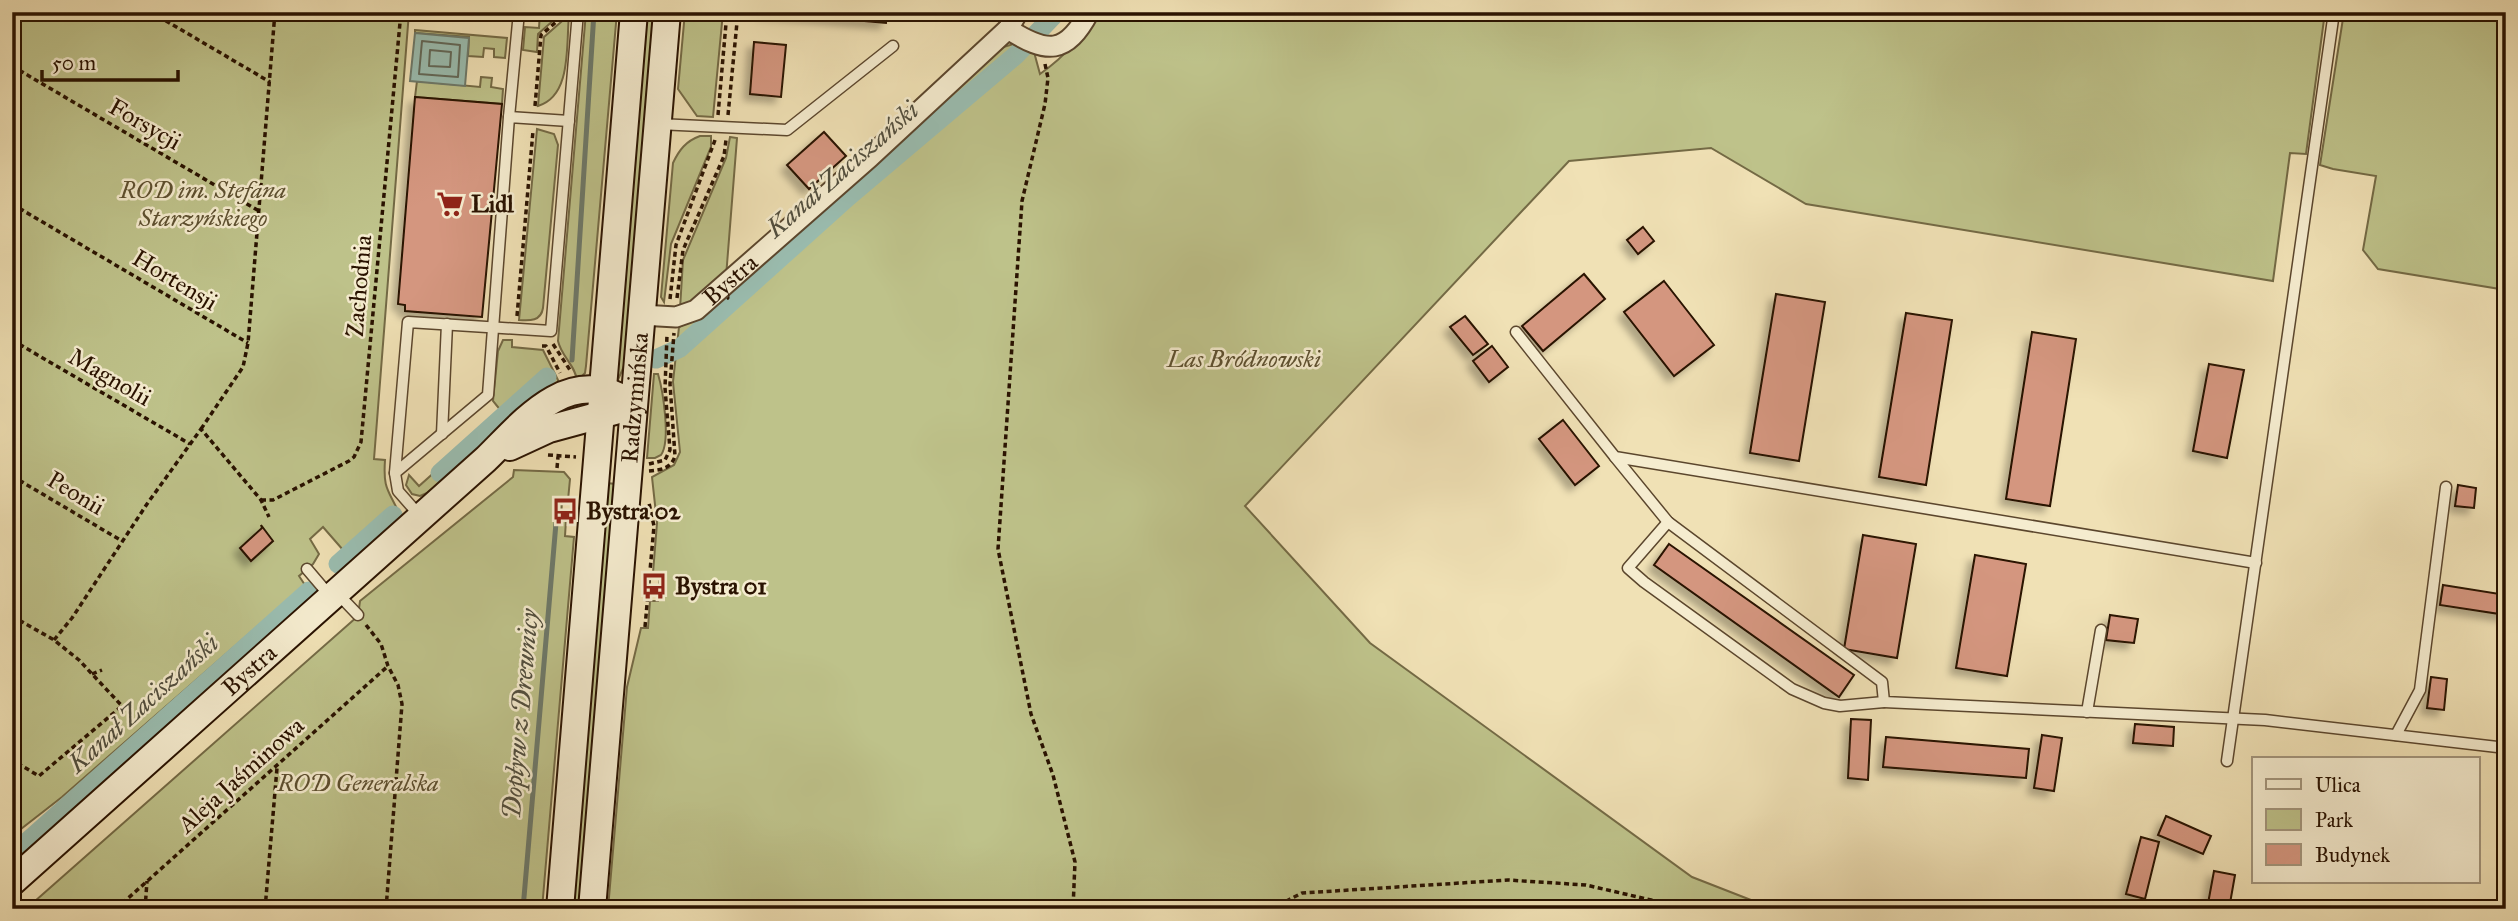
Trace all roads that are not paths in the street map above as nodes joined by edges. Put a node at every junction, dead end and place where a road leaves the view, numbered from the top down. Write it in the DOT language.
graph roads {
  1 [pos="519,12"];
  2 [pos="578,12"];
  3 [pos="634,12"];
  4 [pos="667,12"];
  5 [pos="1089,12"];
  6 [pos="2334,12"];
  7 [pos="1013,21"];
  8 [pos="893,46"];
  9 [pos="509,117"];
  10 [pos="569,121"];
  11 [pos="657,124"];
  12 [pos="641,315"];
  13 [pos="447,324"];
  14 [pos="492,328"];
  15 [pos="1516,332"];
  16 [pos="602,404"];
  17 [pos="634,405"];
  18 [pos="442,434"];
  19 [pos="560,437"];
  20 [pos="1615,457"];
  21 [pos="486,459"];
  22 [pos="592,459"];
  23 [pos="395,473"];
  24 [pos="2446,487"];
  25 [pos="421,516"];
  26 [pos="1668,522"];
  27 [pos="2256,563"];
  28 [pos="307,569"];
  29 [pos="334,594"];
  30 [pos="358,615"];
  31 [pos="2101,630"];
  32 [pos="1884,702"];
  33 [pos="2087,712"];
  34 [pos="2234,719"];
  35 [pos="2396,735"];
  36 [pos="2506,748"];
  37 [pos="2227,761"];
  38 [pos="12,882"];
  39 [pos="560,909"];
  40 [pos="592,909"];
  1 -- 9 [label="lane"];
  2 -- 10 [label="lane"];
  3 -- 16 [label="main road, Radzymińska"];
  4 -- 11 [label="main road, Radzymińska"];
  5 -- 7 [label="street"];
  6 -- 27 [label="lane"];
  7 -- 12 [label="street, Bystra"];
  8 -- 11 [label="lane"];
  9 -- 10 [label="lane"];
  9 -- 14 [label="lane"];
  10 -- 14 [label="lane"];
  11 -- 12 [label="main road, Radzymińska"];
  12 -- 17 [label="main road, Radzymińska"];
  13 -- 14 [label="lane"];
  13 -- 18 [label="lane"];
  13 -- 23 [label="lane"];
  14 -- 18 [label="lane"];
  15 -- 20 [label="lane"];
  16 -- 17 [label="main road, Bystra"];
  16 -- 19 [label="main road, Bystra"];
  16 -- 21 [label="main road, Bystra"];
  16 -- 22 [label="main road, Radzymińska"];
  17 -- 40 [label="main road, Radzymińska"];
  18 -- 23 [label="lane"];
  19 -- 21 [label="main road, Bystra"];
  19 -- 22 [label="main road"];
  20 -- 26 [label="lane"];
  20 -- 27 [label="lane"];
  21 -- 25 [label="main road, Bystra"];
  22 -- 39 [label="main road, Radzymińska"];
  23 -- 25 [label="lane"];
  24 -- 35 [label="lane"];
  25 -- 29 [label="main road, Bystra"];
  26 -- 32 [label="lane"];
  26 -- 32 [label="lane"];
  27 -- 34 [label="lane"];
  28 -- 29 [label="lane"];
  29 -- 30 [label="lane"];
  29 -- 38 [label="main road, Bystra"];
  31 -- 33 [label="lane"];
  32 -- 33 [label="lane"];
  33 -- 34 [label="lane"];
  34 -- 35 [label="lane"];
  34 -- 37 [label="lane"];
  35 -- 36 [label="lane"];
}
